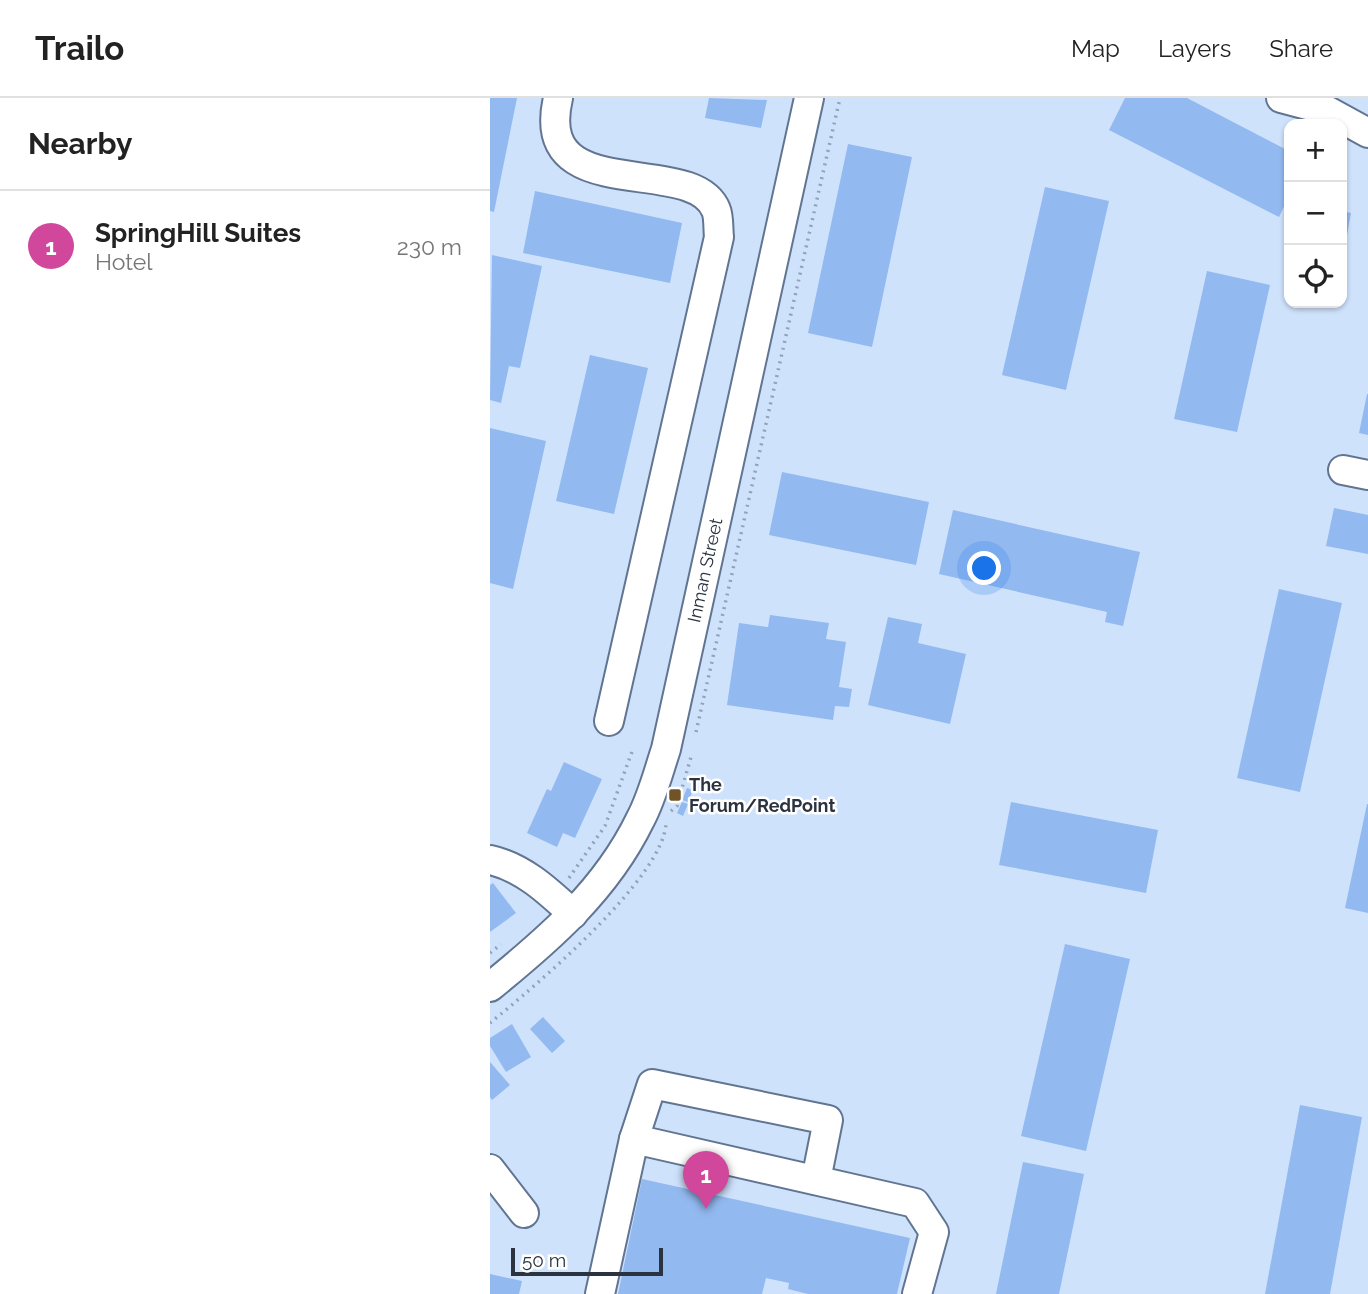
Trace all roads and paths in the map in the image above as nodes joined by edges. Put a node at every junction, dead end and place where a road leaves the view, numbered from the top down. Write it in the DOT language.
graph roads {
  1 [pos="558,98"];
  2 [pos="809,98"];
  3 [pos="1281,98"];
  4 [pos="1368,133"];
  5 [pos="609,721"];
  6 [pos="633,749"];
  7 [pos="490,860"];
  8 [pos="563,905"];
  9 [pos="511,936"];
  10 [pos="490,953"];
  11 [pos="490,987"];
  12 [pos="634,1139"];
  13 [pos="490,1169"];
  14 [pos="816,1180"];
  15 [pos="524,1213"];
  16 [pos="600,1294"];
  17 [pos="917,1294"];
  1 -- 5 [label="street"];
  2 -- 8 [label="street, Inman Street"];
  3 -- 4 [label="street"];
  6 -- 8 [label="path"];
  7 -- 8 [label="street"];
  8 -- 11 [label="street, Inman Street"];
  9 -- 10 [label="path"];
  12 -- 14 [label="street"];
  12 -- 14 [label="street"];
  12 -- 16 [label="street"];
  13 -- 15 [label="street"];
  14 -- 17 [label="street"];
}
